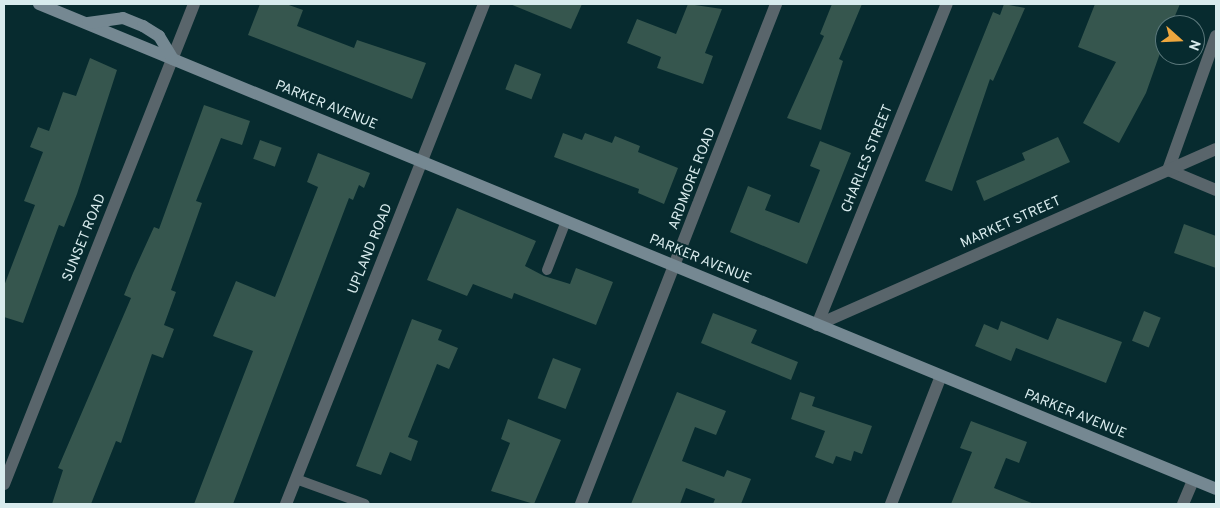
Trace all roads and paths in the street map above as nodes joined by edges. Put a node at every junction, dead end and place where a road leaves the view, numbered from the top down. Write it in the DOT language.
graph roads {
  1 [pos="39,4"];
  2 [pos="194,4"];
  3 [pos="484,4"];
  4 [pos="776,4"];
  5 [pos="947,4"];
  6 [pos="87,24"];
  7 [pos="1216,36"];
  8 [pos="173,59"];
  9 [pos="1216,149"];
  10 [pos="422,162"];
  11 [pos="1168,170"];
  12 [pos="1216,190"];
  13 [pos="566,221"];
  14 [pos="676,266"];
  15 [pos="547,270"];
  16 [pos="817,325"];
  17 [pos="941,376"];
  18 [pos="296,479"];
  19 [pos="1193,480"];
  20 [pos="4,484"];
  21 [pos="1216,489"];
  22 [pos="286,504"];
  23 [pos="365,504"];
  24 [pos="581,504"];
  25 [pos="891,504"];
  26 [pos="1184,504"];
  1 -- 6 [label="street, PARKER AVENUE"];
  2 -- 8 [label="street, SUNSET ROAD"];
  3 -- 10 [label="street, UPLAND ROAD"];
  4 -- 14 [label="street, ARDMORE ROAD"];
  5 -- 16 [label="street, CHARLES STREET"];
  6 -- 8 [label="street, PARKER AVENUE"];
  6 -- 8 [label="street"];
  7 -- 11 [label="street"];
  8 -- 10 [label="street, PARKER AVENUE"];
  8 -- 20 [label="street, SUNSET ROAD"];
  9 -- 11 [label="street, MARKET STREET"];
  10 -- 13 [label="street, PARKER AVENUE"];
  10 -- 18 [label="street, UPLAND ROAD"];
  11 -- 12 [label="street"];
  11 -- 16 [label="street, MARKET STREET"];
  13 -- 14 [label="street, PARKER AVENUE"];
  13 -- 15 [label="lane"];
  14 -- 16 [label="street, PARKER AVENUE"];
  14 -- 24 [label="street, ARDMORE ROAD"];
  16 -- 17 [label="street, PARKER AVENUE"];
  17 -- 19 [label="street, PARKER AVENUE"];
  17 -- 25 [label="street"];
  18 -- 22 [label="street, UPLAND ROAD"];
  18 -- 23 [label="lane"];
  19 -- 21 [label="street, PARKER AVENUE"];
  19 -- 26 [label="street"];
}
